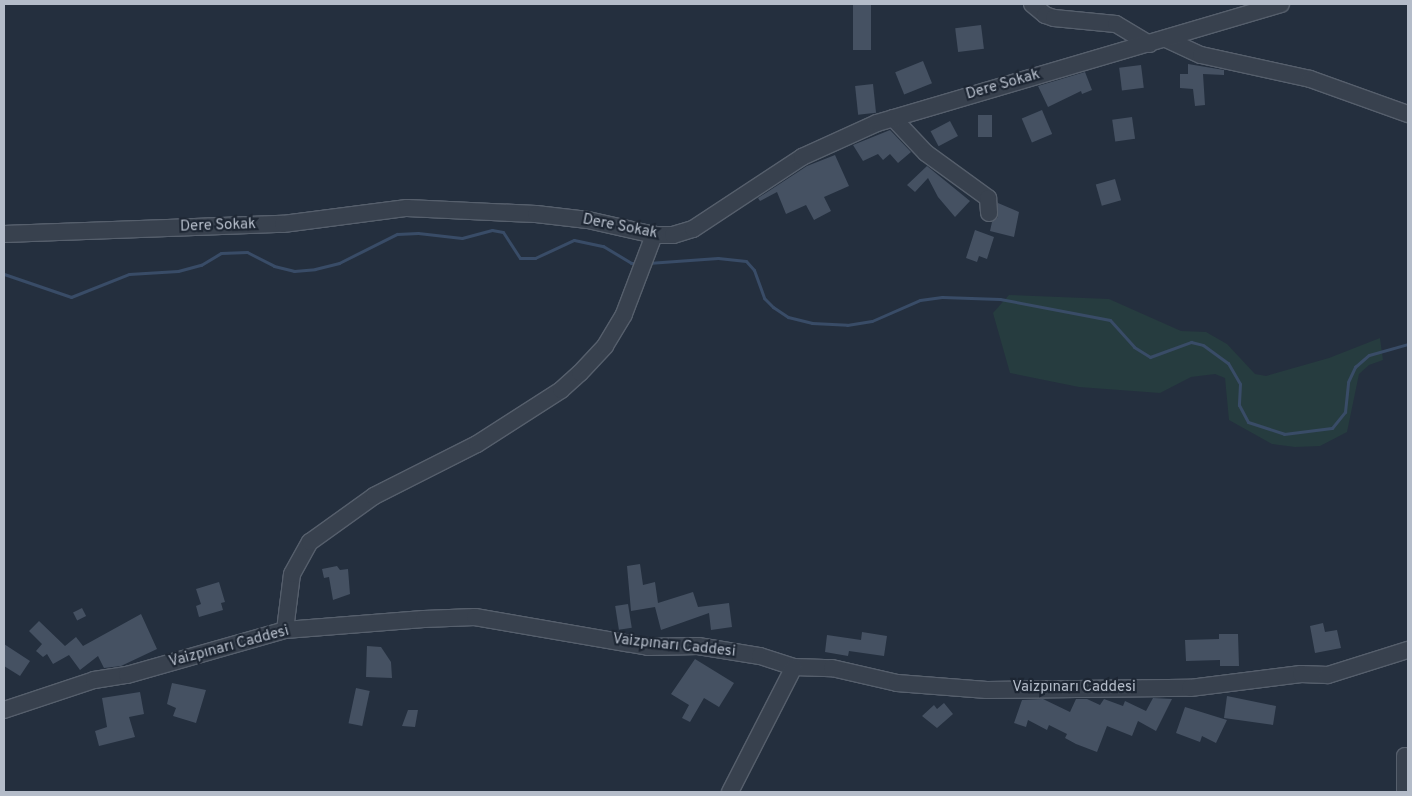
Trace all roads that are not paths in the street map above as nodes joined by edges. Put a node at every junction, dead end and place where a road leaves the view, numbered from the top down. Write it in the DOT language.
graph roads {
  1 [pos="1032,4"];
  2 [pos="1281,4"];
  3 [pos="1166,39"];
  4 [pos="1149,44"];
  5 [pos="1408,114"];
  6 [pos="892,118"];
  7 [pos="989,213"];
  8 [pos="4,234"];
  9 [pos="654,235"];
  10 [pos="285,630"];
  11 [pos="1408,650"];
  12 [pos="794,667"];
  13 [pos="4,710"];
  14 [pos="1405,756"];
  15 [pos="730,792"];
  16 [pos="1405,792"];
  1 -- 4 [label="street"];
  2 -- 3 [label="street, Dere Sokak"];
  3 -- 4 [label="street, Dere Sokak"];
  3 -- 5 [label="street"];
  4 -- 6 [label="street, Dere Sokak"];
  6 -- 7 [label="street"];
  6 -- 9 [label="street, Dere Sokak"];
  8 -- 9 [label="street, Dere Sokak"];
  9 -- 10 [label="street"];
  10 -- 12 [label="street, Vaizpınarı Caddesi"];
  10 -- 13 [label="street, Vaizpınarı Caddesi"];
  11 -- 12 [label="street, Vaizpınarı Caddesi"];
  12 -- 15 [label="street"];
  14 -- 16 [label="street"];
}
